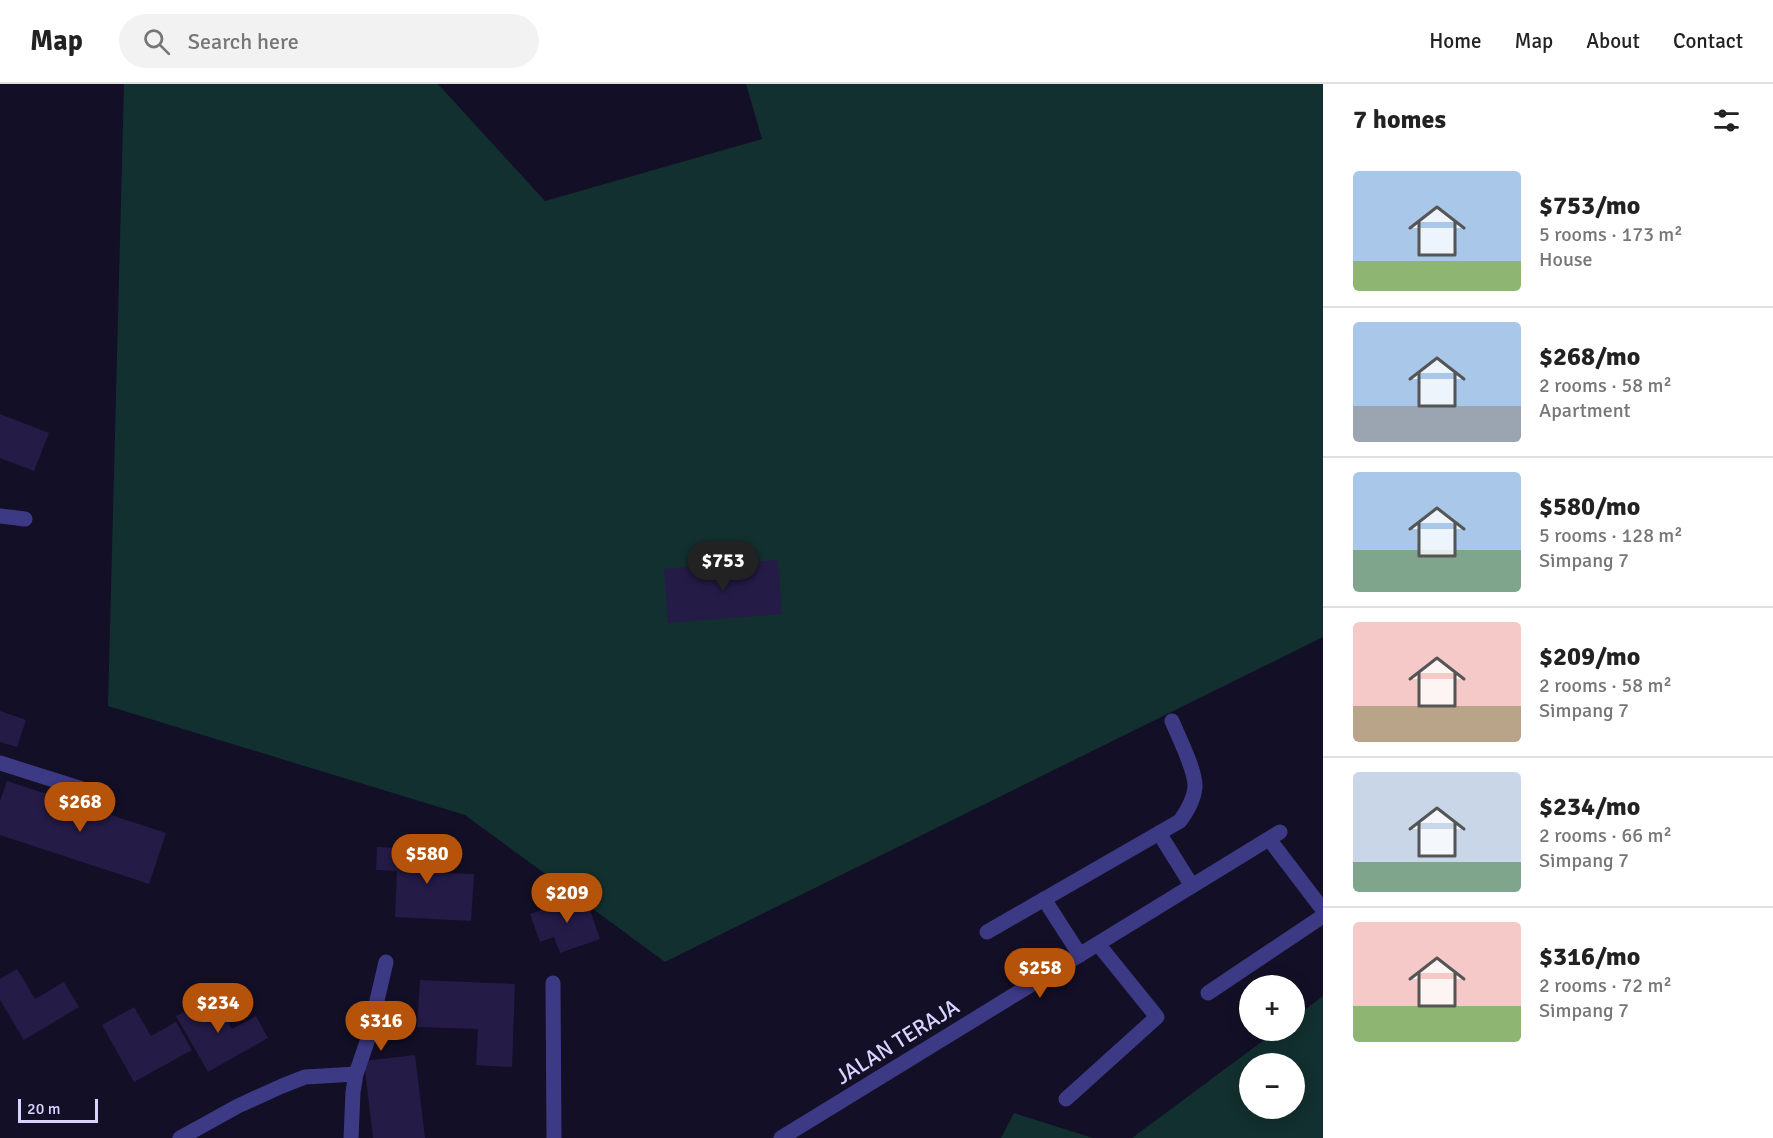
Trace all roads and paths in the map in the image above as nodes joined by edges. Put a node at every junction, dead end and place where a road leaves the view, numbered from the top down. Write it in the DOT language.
graph roads {
  1 [pos="0,516"];
  2 [pos="26,519"];
  3 [pos="1172,721"];
  4 [pos="0,763"];
  5 [pos="95,793"];
  6 [pos="1159,833"];
  7 [pos="1192,886"];
  8 [pos="1044,899"];
  9 [pos="1323,910"];
  10 [pos="1323,916"];
  11 [pos="987,932"];
  12 [pos="1098,944"];
  13 [pos="1080,955"];
  14 [pos="386,962"];
  15 [pos="553,983"];
  16 [pos="1208,993"];
  17 [pos="356,1074"];
  18 [pos="1066,1099"];
  19 [pos="180,1138"];
  20 [pos="351,1138"];
  21 [pos="554,1138"];
  22 [pos="782,1138"];
  1 -- 2 [label="street"];
  3 -- 6 [label="street"];
  4 -- 5 [label="street"];
  6 -- 7 [label="street"];
  6 -- 8 [label="street"];
  7 -- 9 [label="street, JALAN TERAJA"];
  7 -- 12 [label="street, JALAN TERAJA"];
  8 -- 11 [label="street"];
  8 -- 13 [label="street"];
  10 -- 16 [label="street"];
  12 -- 13 [label="street, JALAN TERAJA"];
  12 -- 18 [label="street"];
  13 -- 22 [label="street, JALAN TERAJA"];
  14 -- 17 [label="street"];
  15 -- 21 [label="street"];
  17 -- 19 [label="street"];
  17 -- 20 [label="street"];
}
